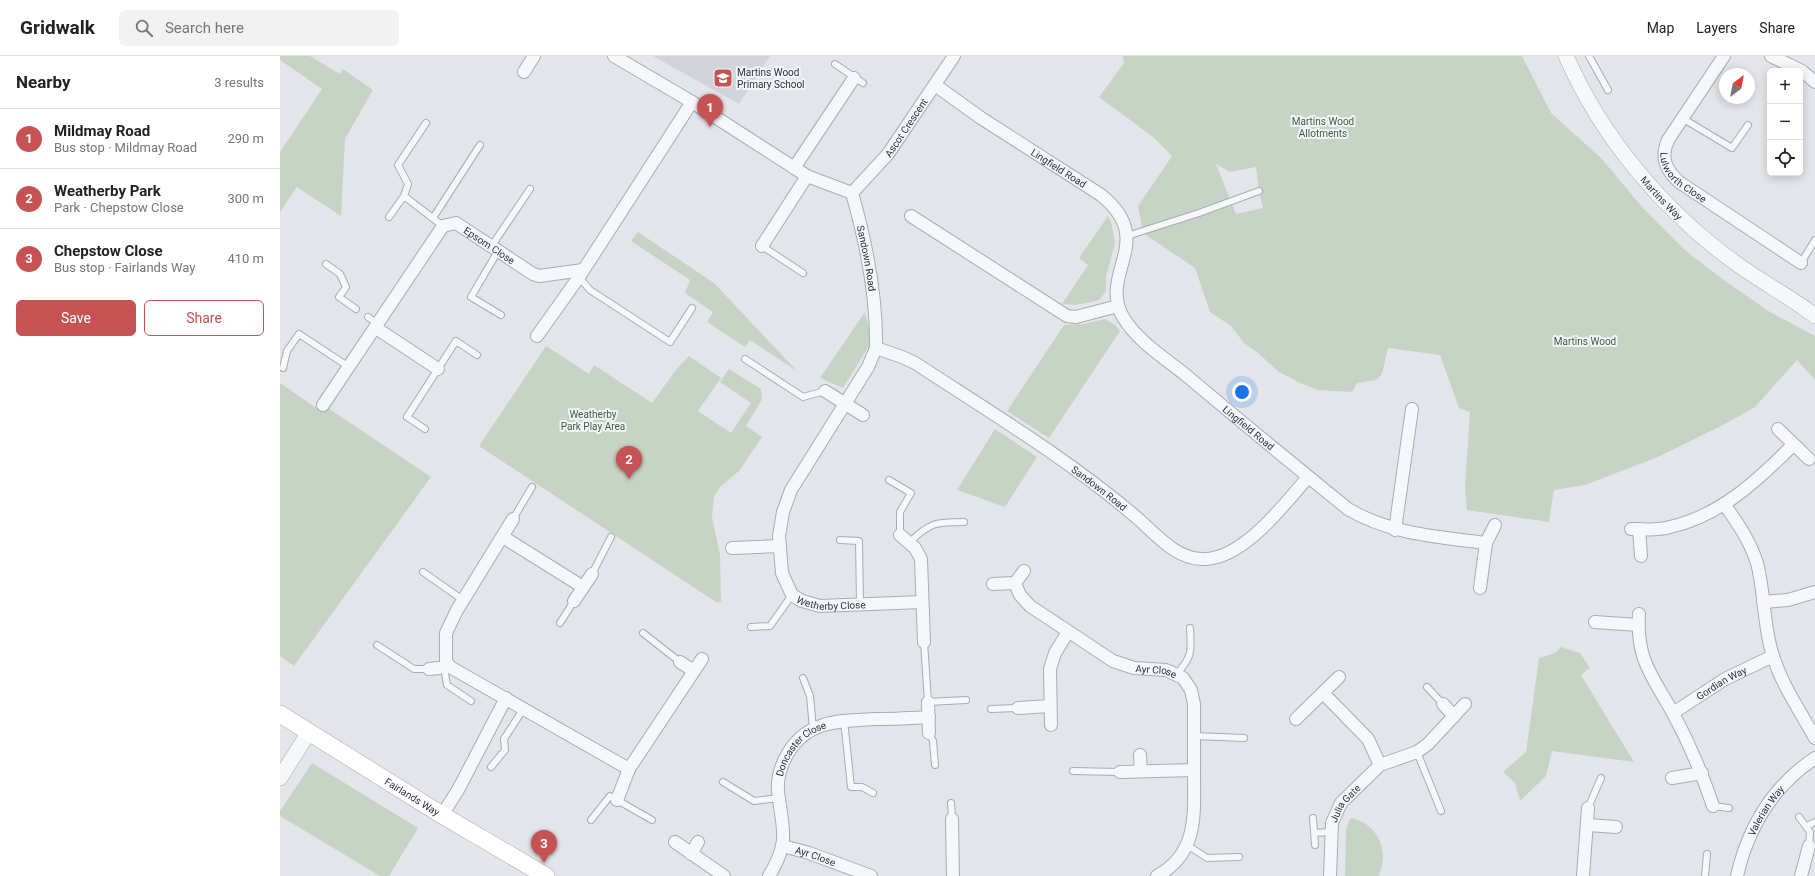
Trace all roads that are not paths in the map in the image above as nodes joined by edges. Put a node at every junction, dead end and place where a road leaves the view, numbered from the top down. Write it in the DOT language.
graph roads {
  1 [pos="534,56"];
  2 [pos="614,56"];
  3 [pos="954,56"];
  4 [pos="1566,56"];
  5 [pos="1589,56"];
  6 [pos="1724,56"];
  7 [pos="1771,56"];
  8 [pos="835,64"];
  9 [pos="524,72"];
  10 [pos="858,81"];
  11 [pos="1815,82"];
  12 [pos="936,85"];
  13 [pos="1608,90"];
  14 [pos="692,102"];
  15 [pos="1682,118"];
  16 [pos="426,123"];
  17 [pos="1748,126"];
  18 [pos="480,145"];
  19 [pos="794,168"];
  20 [pos="808,176"];
  21 [pos="530,189"];
  22 [pos="1259,191"];
  23 [pos="852,193"];
  24 [pos="404,196"];
  25 [pos="911,216"];
  26 [pos="389,217"];
  27 [pos="433,218"];
  28 [pos="443,226"];
  29 [pos="1127,236"];
  30 [pos="1815,240"];
  31 [pos="762,246"];
  32 [pos="495,249"];
  33 [pos="1801,263"];
  34 [pos="326,264"];
  35 [pos="581,273"];
  36 [pos="803,273"];
  37 [pos="1798,302"];
  38 [pos="1815,303"];
  39 [pos="1118,306"];
  40 [pos="692,308"];
  41 [pos="356,309"];
  42 [pos="502,315"];
  43 [pos="1815,316"];
  44 [pos="368,317"];
  45 [pos="377,326"];
  46 [pos="537,336"];
  47 [pos="876,348"];
  48 [pos="477,355"];
  49 [pos="745,359"];
  50 [pos="349,367"];
  51 [pos="283,368"];
  52 [pos="438,369"];
  53 [pos="825,391"];
  54 [pos="844,403"];
  55 [pos="323,405"];
  56 [pos="1412,409"];
  57 [pos="863,415"];
  58 [pos="425,429"];
  59 [pos="1778,429"];
  60 [pos="1793,445"];
  61 [pos="1809,459"];
  62 [pos="1308,476"];
  63 [pos="889,480"];
  64 [pos="532,487"];
  65 [pos="1724,504"];
  66 [pos="513,519"];
  67 [pos="964,522"];
  68 [pos="1494,525"];
  69 [pos="1395,530"];
  70 [pos="900,535"];
  71 [pos="503,536"];
  72 [pos="611,537"];
  73 [pos="840,540"];
  74 [pos="910,542"];
  75 [pos="1486,543"];
  76 [pos="780,546"];
  77 [pos="732,548"];
  78 [pos="1641,556"];
  79 [pos="1024,571"];
  80 [pos="423,572"];
  81 [pos="592,574"];
  82 [pos="1015,583"];
  83 [pos="993,584"];
  84 [pos="583,587"];
  85 [pos="1480,588"];
  86 [pos="1815,592"];
  87 [pos="792,595"];
  88 [pos="463,600"];
  89 [pos="574,601"];
  90 [pos="922,602"];
  91 [pos="1763,602"];
  92 [pos="860,604"];
  93 [pos="1595,622"];
  94 [pos="560,623"];
  95 [pos="751,627"];
  96 [pos="1190,628"];
  97 [pos="1068,632"];
  98 [pos="643,633"];
  99 [pos="924,642"];
  100 [pos="377,645"];
  101 [pos="1773,656"];
  102 [pos="702,659"];
  103 [pos="680,662"];
  104 [pos="447,667"];
  105 [pos="428,669"];
  106 [pos="694,670"];
  107 [pos="1177,674"];
  108 [pos="1339,677"];
  109 [pos="803,678"];
  110 [pos="1427,687"];
  111 [pos="1323,693"];
  112 [pos="506,698"];
  113 [pos="966,700"];
  114 [pos="472,701"];
  115 [pos="928,702"];
  116 [pos="1443,704"];
  117 [pos="1465,704"];
  118 [pos="1050,706"];
  119 [pos="524,708"];
  120 [pos="1018,708"];
  121 [pos="991,709"];
  122 [pos="1673,713"];
  123 [pos="280,714"];
  124 [pos="1454,716"];
  125 [pos="929,718"];
  126 [pos="1296,719"];
  127 [pos="844,720"];
  128 [pos="1051,725"];
  129 [pos="813,729"];
  130 [pos="309,732"];
  131 [pos="929,733"];
  132 [pos="1194,736"];
  133 [pos="1244,738"];
  134 [pos="1815,738"];
  135 [pos="1417,752"];
  136 [pos="1140,755"];
  137 [pos="1815,758"];
  138 [pos="935,765"];
  139 [pos="1380,765"];
  140 [pos="492,767"];
  141 [pos="629,769"];
  142 [pos="1194,770"];
  143 [pos="1073,771"];
  144 [pos="1141,771"];
  145 [pos="1120,772"];
  146 [pos="1702,773"];
  147 [pos="280,778"];
  148 [pos="1601,778"];
  149 [pos="1672,778"];
  150 [pos="723,782"];
  151 [pos="874,793"];
  152 [pos="779,798"];
  153 [pos="617,800"];
  154 [pos="951,803"];
  155 [pos="1713,806"];
  156 [pos="1588,808"];
  157 [pos="1729,808"];
  158 [pos="1441,811"];
  159 [pos="442,816"];
  160 [pos="1799,817"];
  161 [pos="1313,818"];
  162 [pos="952,819"];
  163 [pos="591,820"];
  164 [pos="652,820"];
  165 [pos="1815,822"];
  166 [pos="1588,825"];
  167 [pos="1807,826"];
  168 [pos="1616,827"];
  169 [pos="1332,832"];
  170 [pos="1314,834"];
  171 [pos="675,842"];
  172 [pos="698,842"];
  173 [pos="1187,845"];
  174 [pos="1315,845"];
  175 [pos="783,846"];
  176 [pos="690,854"];
  177 [pos="1707,854"];
  178 [pos="1810,854"];
  179 [pos="1239,857"];
  180 [pos="546,876"];
  181 [pos="724,876"];
  182 [pos="769,876"];
  183 [pos="871,876"];
  184 [pos="953,876"];
  185 [pos="1157,876"];
  186 [pos="1330,876"];
  187 [pos="1583,876"];
  188 [pos="1705,876"];
  189 [pos="1737,876"];
  190 [pos="1801,876"];
  1 -- 9 [label="street"];
  2 -- 14 [label="street"];
  3 -- 12 [label="street, Ascot Crescent"];
  4 -- 37 [label="street, Martins Way"];
  5 -- 13 [label="lane"];
  6 -- 15 [label="street, Lulworth Close"];
  7 -- 11 [label="street"];
  8 -- 10 [label="lane"];
  10 -- 19 [label="street"];
  12 -- 23 [label="street, Ascot Crescent"];
  12 -- 29 [label="street, Lingfield Road"];
  14 -- 19 [label="street"];
  14 -- 35 [label="street"];
  15 -- 17 [label="lane"];
  15 -- 33 [label="street, Lulworth Close"];
  16 -- 24 [label="lane"];
  18 -- 27 [label="lane"];
  19 -- 20 [label="street"];
  20 -- 23 [label="street"];
  20 -- 31 [label="street"];
  21 -- 32 [label="lane"];
  22 -- 29 [label="lane"];
  23 -- 47 [label="street, Sandown Road"];
  24 -- 26 [label="lane"];
  24 -- 27 [label="lane"];
  25 -- 39 [label="street"];
  27 -- 28 [label="lane"];
  28 -- 32 [label="street, Epsom Close"];
  28 -- 45 [label="street"];
  29 -- 39 [label="street, Lingfield Road"];
  30 -- 33 [label="lane"];
  31 -- 36 [label="lane"];
  32 -- 35 [label="street, Epsom Close"];
  32 -- 42 [label="lane"];
  34 -- 41 [label="lane"];
  35 -- 40 [label="lane"];
  35 -- 46 [label="street"];
  37 -- 38 [label="street, Martins Way"];
  37 -- 43 [label="street, Martins Way"];
  39 -- 62 [label="street, Lingfield Road"];
  44 -- 45 [label="lane"];
  45 -- 50 [label="street"];
  45 -- 52 [label="street"];
  47 -- 54 [label="street, Sandown Road"];
  47 -- 62 [label="street, Sandown Road"];
  48 -- 52 [label="lane"];
  49 -- 53 [label="lane"];
  50 -- 51 [label="lane"];
  50 -- 55 [label="street"];
  52 -- 58 [label="lane"];
  53 -- 54 [label="street"];
  54 -- 57 [label="street"];
  54 -- 76 [label="street, Wetherby Close"];
  56 -- 69 [label="street"];
  59 -- 60 [label="street"];
  60 -- 61 [label="street"];
  60 -- 65 [label="street"];
  62 -- 69 [label="street, Lingfield Road"];
  63 -- 70 [label="lane"];
  64 -- 66 [label="lane"];
  65 -- 78 [label="street"];
  65 -- 91 [label="street"];
  66 -- 71 [label="street"];
  67 -- 74 [label="lane"];
  68 -- 75 [label="street"];
  69 -- 75 [label="street, Lingfield Road"];
  70 -- 74 [label="street"];
  71 -- 84 [label="street"];
  71 -- 88 [label="street"];
  72 -- 81 [label="lane"];
  73 -- 92 [label="lane"];
  74 -- 90 [label="street"];
  75 -- 85 [label="street"];
  76 -- 77 [label="street"];
  76 -- 87 [label="street, Wetherby Close"];
  79 -- 82 [label="street"];
  80 -- 88 [label="lane"];
  81 -- 84 [label="street"];
  82 -- 83 [label="street"];
  82 -- 97 [label="street, Ayr Close"];
  84 -- 89 [label="street"];
  86 -- 91 [label="street"];
  87 -- 92 [label="street, Wetherby Close"];
  87 -- 95 [label="lane"];
  88 -- 104 [label="street"];
  89 -- 94 [label="lane"];
  90 -- 92 [label="street, Wetherby Close"];
  90 -- 99 [label="street"];
  91 -- 101 [label="street"];
  93 -- 122 [label="street"];
  96 -- 107 [label="lane"];
  97 -- 107 [label="street, Ayr Close"];
  97 -- 118 [label="street"];
  98 -- 103 [label="lane"];
  99 -- 115 [label="lane"];
  100 -- 105 [label="lane"];
  101 -- 122 [label="street, Gordian Way"];
  101 -- 134 [label="street"];
  102 -- 106 [label="street"];
  103 -- 106 [label="street"];
  104 -- 105 [label="street"];
  104 -- 112 [label="street"];
  104 -- 114 [label="lane"];
  106 -- 141 [label="street"];
  107 -- 132 [label="street, Ayr Close"];
  108 -- 111 [label="street"];
  109 -- 129 [label="lane"];
  110 -- 116 [label="lane"];
  111 -- 126 [label="street"];
  111 -- 139 [label="street"];
  112 -- 119 [label="street"];
  112 -- 159 [label="street"];
  113 -- 115 [label="lane"];
  115 -- 125 [label="street"];
  116 -- 124 [label="street"];
  117 -- 124 [label="street, Julia Gate"];
  118 -- 120 [label="street"];
  118 -- 128 [label="street"];
  119 -- 140 [label="lane"];
  119 -- 141 [label="street"];
  120 -- 121 [label="lane"];
  122 -- 146 [label="street"];
  123 -- 130 [label="main road, Fairlands Way"];
  124 -- 135 [label="street, Julia Gate"];
  125 -- 127 [label="street, Doncaster Close"];
  125 -- 131 [label="street"];
  127 -- 129 [label="street, Doncaster Close"];
  127 -- 151 [label="lane"];
  129 -- 152 [label="street, Doncaster Close"];
  130 -- 147 [label="street"];
  130 -- 159 [label="main road, Fairlands Way"];
  131 -- 138 [label="lane"];
  132 -- 133 [label="lane"];
  132 -- 142 [label="street, Ayr Close"];
  135 -- 139 [label="street, Julia Gate"];
  135 -- 158 [label="lane"];
  136 -- 144 [label="street"];
  137 -- 189 [label="street, Valerian Way"];
  139 -- 169 [label="street, Julia Gate"];
  141 -- 153 [label="street"];
  142 -- 144 [label="street"];
  142 -- 173 [label="street, Ayr Close"];
  143 -- 145 [label="lane"];
  144 -- 145 [label="street"];
  146 -- 149 [label="street"];
  146 -- 155 [label="street"];
  148 -- 156 [label="lane"];
  150 -- 152 [label="lane"];
  152 -- 175 [label="street, Doncaster Close"];
  153 -- 163 [label="lane"];
  153 -- 164 [label="lane"];
  154 -- 162 [label="lane"];
  155 -- 157 [label="lane"];
  156 -- 166 [label="street"];
  159 -- 180 [label="main road, Fairlands Way"];
  160 -- 167 [label="lane"];
  161 -- 170 [label="lane"];
  162 -- 184 [label="street"];
  165 -- 167 [label="lane"];
  166 -- 168 [label="street"];
  166 -- 187 [label="street"];
  167 -- 178 [label="lane"];
  169 -- 170 [label="lane"];
  169 -- 186 [label="street, Julia Gate"];
  170 -- 174 [label="lane"];
  171 -- 176 [label="street"];
  172 -- 176 [label="street"];
  173 -- 179 [label="lane"];
  173 -- 185 [label="street, Ayr Close"];
  175 -- 182 [label="street, Doncaster Close"];
  175 -- 183 [label="street, Ayr Close"];
  176 -- 181 [label="street"];
  177 -- 188 [label="lane"];
  178 -- 190 [label="street"];
}
